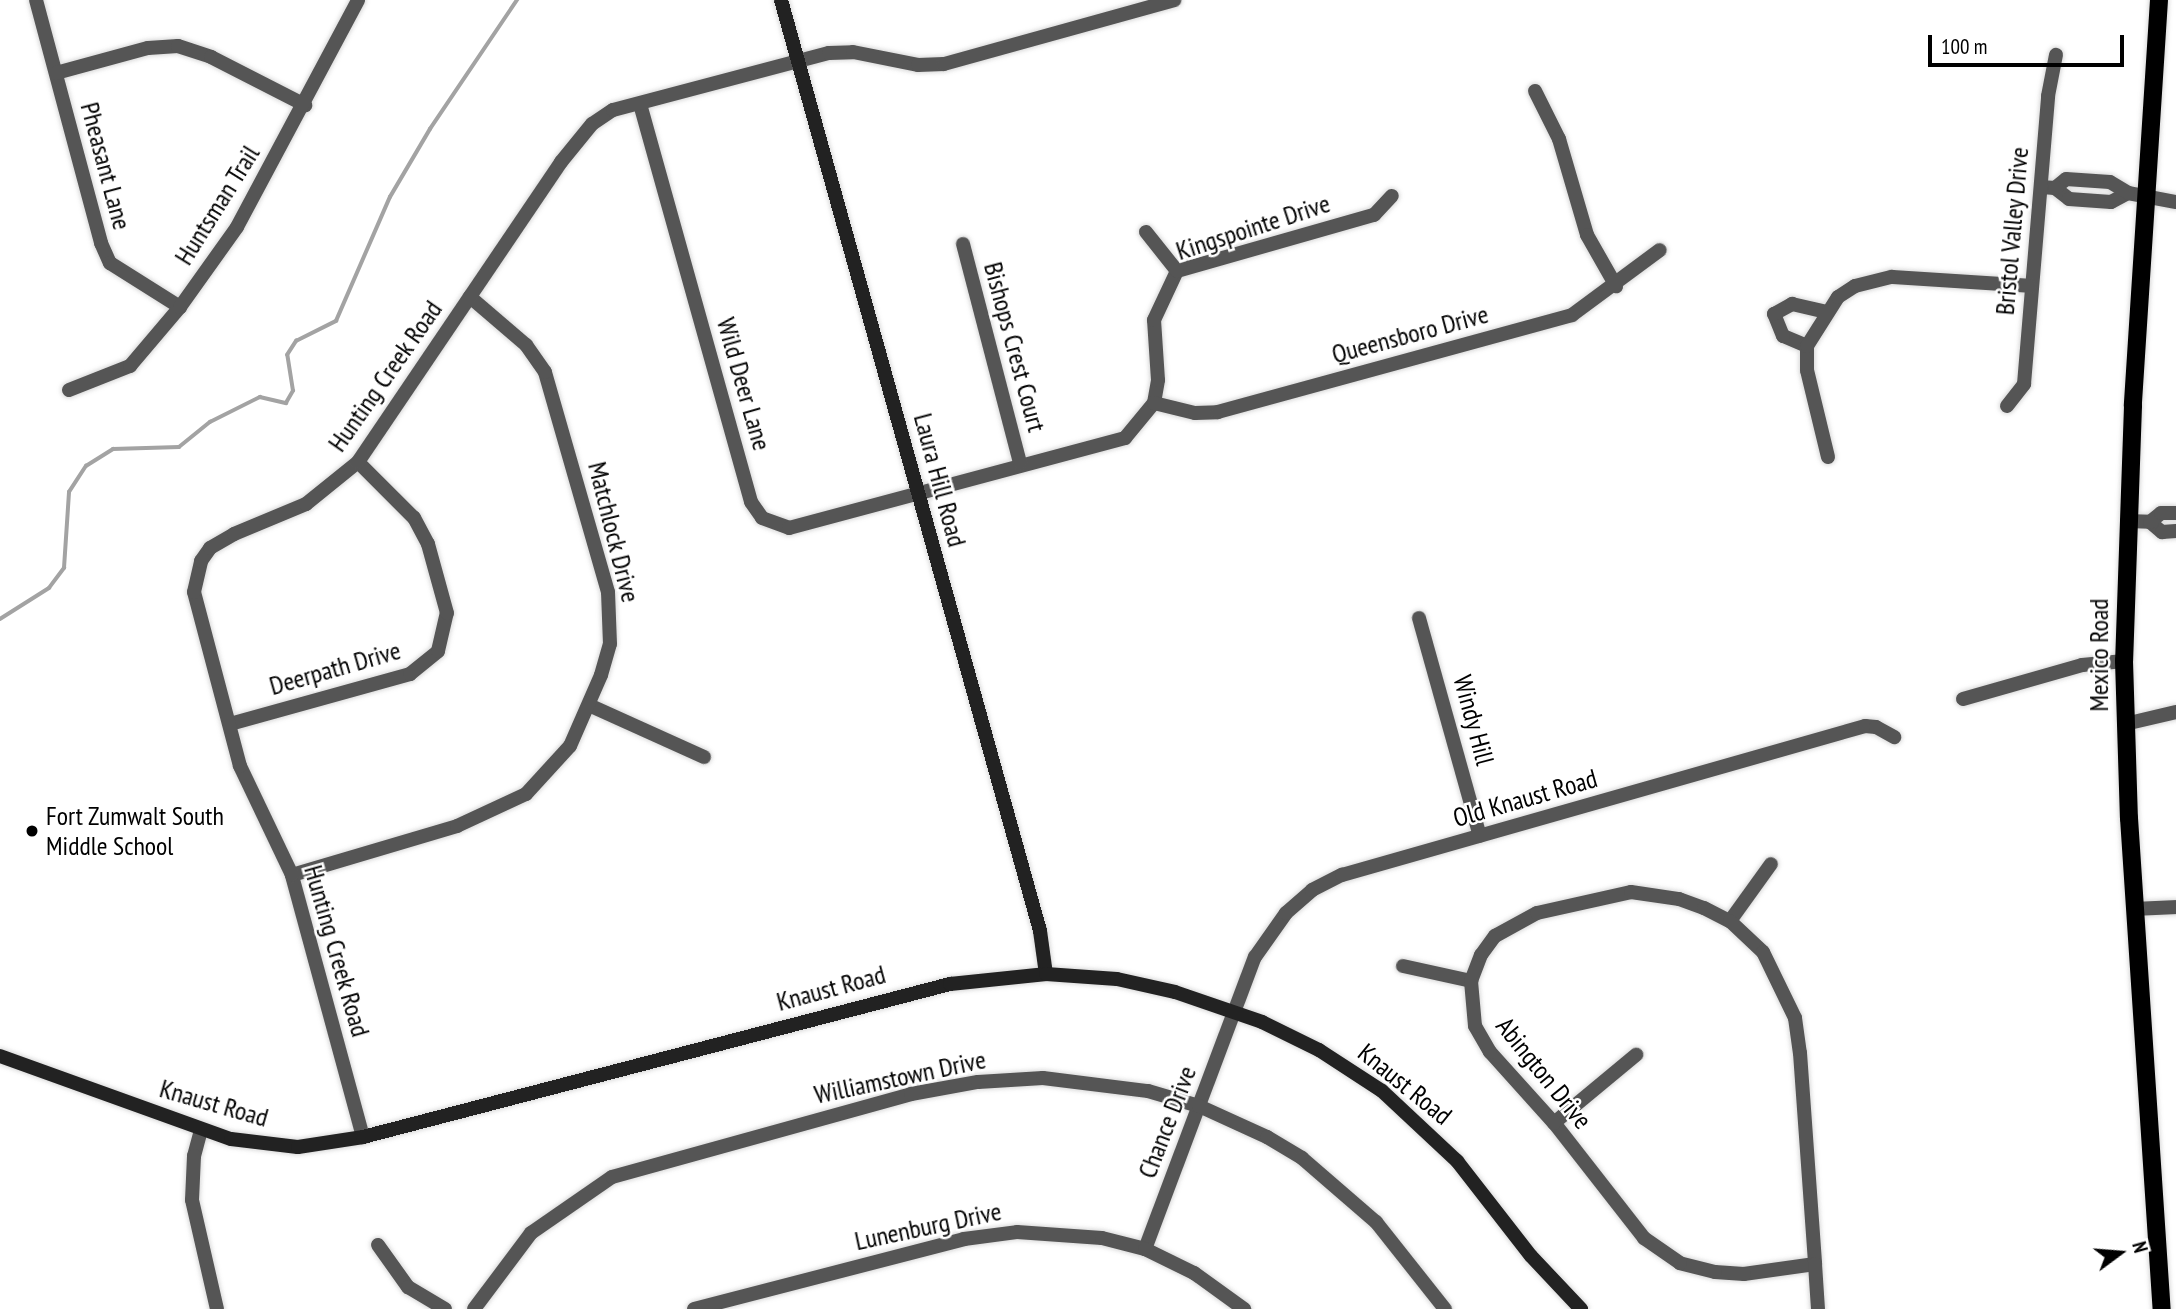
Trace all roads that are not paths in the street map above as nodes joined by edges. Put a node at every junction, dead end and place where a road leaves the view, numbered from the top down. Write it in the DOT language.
graph roads {
  1 [pos="36,0"];
  2 [pos="358,0"];
  3 [pos="781,0"];
  4 [pos="1174,0"];
  5 [pos="2159,0"];
  6 [pos="2056,55"];
  7 [pos="799,61"];
  8 [pos="56,73"];
  9 [pos="1535,91"];
  10 [pos="639,104"];
  11 [pos="305,105"];
  12 [pos="2048,187"];
  13 [pos="2137,195"];
  14 [pos="1392,196"];
  15 [pos="2176,202"];
  16 [pos="1146,232"];
  17 [pos="963,244"];
  18 [pos="1660,250"];
  19 [pos="1177,271"];
  20 [pos="2030,285"];
  21 [pos="1616,286"];
  22 [pos="470,297"];
  23 [pos="180,307"];
  24 [pos="1826,312"];
  25 [pos="1807,346"];
  26 [pos="69,390"];
  27 [pos="1154,403"];
  28 [pos="2007,406"];
  29 [pos="1828,457"];
  30 [pos="358,462"];
  31 [pos="1020,463"];
  32 [pos="918,494"];
  33 [pos="2176,513"];
  34 [pos="2127,521"];
  35 [pos="2150,522"];
  36 [pos="2176,531"];
  37 [pos="1419,618"];
  38 [pos="2124,661"];
  39 [pos="1963,699"];
  40 [pos="591,706"];
  41 [pos="2176,712"];
  42 [pos="230,724"];
  43 [pos="2125,724"];
  44 [pos="1894,737"];
  45 [pos="704,757"];
  46 [pos="1480,836"];
  47 [pos="1771,864"];
  48 [pos="292,875"];
  49 [pos="2176,907"];
  50 [pos="2135,909"];
  51 [pos="1730,921"];
  52 [pos="1403,966"];
  53 [pos="1046,974"];
  54 [pos="1471,981"];
  55 [pos="1235,1012"];
  56 [pos="1636,1055"];
  57 [pos="0,1056"];
  58 [pos="1199,1106"];
  59 [pos="1554,1122"];
  60 [pos="201,1130"];
  61 [pos="363,1137"];
  62 [pos="378,1245"];
  63 [pos="1145,1249"];
  64 [pos="1815,1265"];
  65 [pos="217,1309"];
  66 [pos="445,1309"];
  67 [pos="474,1309"];
  68 [pos="694,1309"];
  69 [pos="1244,1309"];
  70 [pos="1445,1309"];
  71 [pos="1581,1309"];
  72 [pos="1818,1309"];
  73 [pos="2162,1309"];
  1 -- 8 [label="street, Pheasant Lane"];
  2 -- 11 [label="street, Huntsman Trail"];
  3 -- 7 [label="main road, Laura Hill Road"];
  4 -- 7 [label="street, Hunting Creek Road"];
  5 -- 13 [label="main road, Mexico Road"];
  6 -- 12 [label="street, Bristol Valley Drive"];
  7 -- 10 [label="street, Hunting Creek Road"];
  7 -- 32 [label="main road, Laura Hill Road"];
  8 -- 11 [label="street"];
  8 -- 23 [label="street, Pheasant Lane"];
  9 -- 21 [label="street"];
  10 -- 22 [label="street, Hunting Creek Road"];
  10 -- 32 [label="street, Wild Deer Lane"];
  11 -- 23 [label="street, Huntsman Trail"];
  12 -- 13 [label="street"];
  12 -- 20 [label="street, Bristol Valley Drive"];
  13 -- 15 [label="street"];
  13 -- 34 [label="main road, Mexico Road"];
  14 -- 19 [label="street, Kingspointe Drive"];
  16 -- 19 [label="street"];
  17 -- 31 [label="street, Bishops Crest Court"];
  18 -- 21 [label="street, Queensboro Drive"];
  19 -- 27 [label="street, Kingspointe Drive"];
  20 -- 24 [label="street"];
  20 -- 28 [label="street, Bristol Valley Drive"];
  21 -- 27 [label="street, Queensboro Drive"];
  22 -- 30 [label="street, Hunting Creek Road"];
  22 -- 40 [label="street, Matchlock Drive"];
  23 -- 26 [label="street, Huntsman Trail"];
  24 -- 25 [label="street"];
  24 -- 25 [label="street"];
  25 -- 29 [label="street"];
  27 -- 31 [label="street"];
  30 -- 42 [label="street, Hunting Creek Road"];
  30 -- 42 [label="street, Deerpath Drive"];
  31 -- 32 [label="street"];
  32 -- 53 [label="main road, Laura Hill Road"];
  33 -- 35 [label="street"];
  34 -- 35 [label="street"];
  34 -- 38 [label="main road, Mexico Road"];
  35 -- 36 [label="street"];
  37 -- 46 [label="street, Windy Hill"];
  38 -- 39 [label="street"];
  38 -- 43 [label="main road, Mexico Road"];
  40 -- 45 [label="street"];
  40 -- 48 [label="street, Matchlock Drive"];
  41 -- 43 [label="street"];
  42 -- 48 [label="street, Hunting Creek Road"];
  43 -- 50 [label="main road, Mexico Road"];
  44 -- 46 [label="street, Old Knaust Road"];
  46 -- 55 [label="street, Old Knaust Road"];
  47 -- 51 [label="street"];
  48 -- 61 [label="street, Hunting Creek Road"];
  49 -- 50 [label="street"];
  50 -- 73 [label="main road, Mexico Road"];
  51 -- 54 [label="street"];
  51 -- 64 [label="street"];
  52 -- 54 [label="street"];
  53 -- 55 [label="main road, Knaust Road"];
  53 -- 61 [label="main road, Knaust Road"];
  54 -- 59 [label="street, Abington Drive"];
  55 -- 58 [label="street, Chance Drive"];
  55 -- 71 [label="main road, Knaust Road"];
  56 -- 59 [label="street"];
  57 -- 60 [label="main road, Knaust Road"];
  58 -- 63 [label="street, Chance Drive"];
  58 -- 67 [label="street, Williamstown Drive"];
  58 -- 70 [label="street, Williamstown Drive"];
  59 -- 64 [label="street, Abington Drive"];
  60 -- 61 [label="main road, Knaust Road"];
  60 -- 65 [label="street"];
  62 -- 66 [label="street"];
  63 -- 68 [label="street, Lunenburg Drive"];
  63 -- 69 [label="street, Lunenburg Drive"];
  64 -- 72 [label="street"];
}
